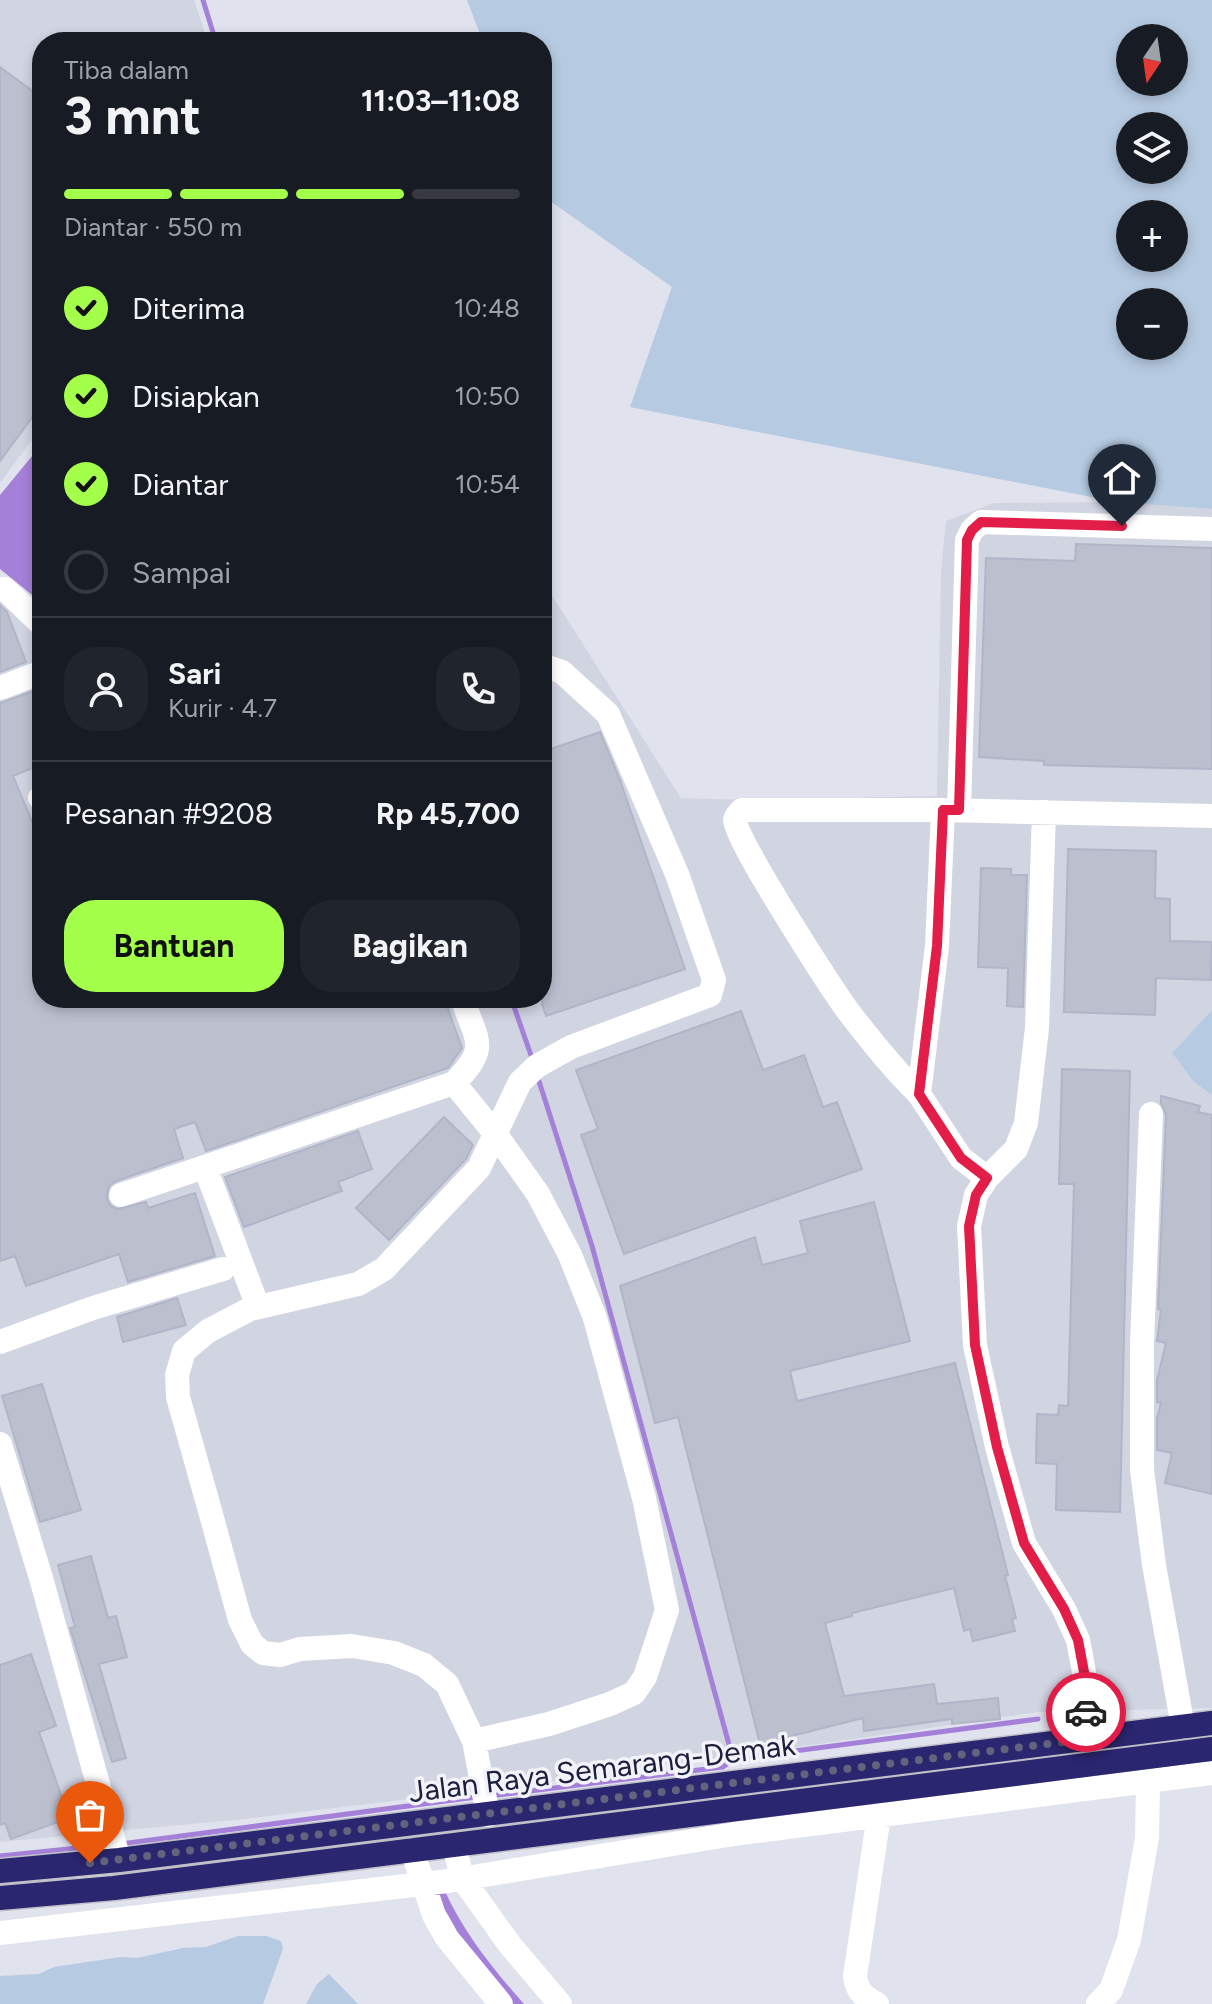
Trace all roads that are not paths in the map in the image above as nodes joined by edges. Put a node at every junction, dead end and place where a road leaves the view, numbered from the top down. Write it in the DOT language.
graph roads {
  1 [pos="1212,529"];
  2 [pos="0,589"];
  3 [pos="32,615"];
  4 [pos="552,668"];
  5 [pos="32,676"];
  6 [pos="0,688"];
  7 [pos="951,810"];
  8 [pos="1044,812"];
  9 [pos="1212,816"];
  10 [pos="465,1008"];
  11 [pos="454,1083"];
  12 [pos="919,1094"];
  13 [pos="1151,1114"];
  14 [pos="497,1136"];
  15 [pos="205,1167"];
  16 [pos="987,1178"];
  17 [pos="121,1195"];
  18 [pos="223,1269"];
  19 [pos="258,1307"];
  20 [pos="0,1342"];
  21 [pos="0,1444"];
  22 [pos="1212,1723"];
  23 [pos="1183,1727"];
  24 [pos="1087,1739"];
  25 [pos="474,1741"];
  26 [pos="1212,1749"];
  27 [pos="1212,1773"];
  28 [pos="1148,1781"];
  29 [pos="488,1815"];
  30 [pos="879,1815"];
  31 [pos="449,1820"];
  32 [pos="446,1846"];
  33 [pos="412,1850"];
  34 [pos="119,1860"];
  35 [pos="0,1871"];
  36 [pos="455,1880"];
  37 [pos="422,1884"];
  38 [pos="0,1898"];
  39 [pos="0,1933"];
  40 [pos="501,2004"];
  41 [pos="541,2004"];
  42 [pos="560,2004"];
  43 [pos="877,2004"];
  44 [pos="1098,2004"];
  1 -- 7 [label="street"];
  2 -- 3 [label="street"];
  4 -- 14 [label="street"];
  5 -- 6 [label="street"];
  7 -- 8 [label="street"];
  7 -- 12 [label="street"];
  7 -- 12 [label="street"];
  8 -- 9 [label="street"];
  8 -- 16 [label="street"];
  10 -- 11 [label="street"];
  11 -- 14 [label="street"];
  11 -- 15 [label="street"];
  12 -- 16 [label="street"];
  13 -- 23 [label="street"];
  14 -- 19 [label="street"];
  14 -- 25 [label="street"];
  15 -- 17 [label="street"];
  15 -- 19 [label="street"];
  16 -- 24 [label="street"];
  18 -- 20 [label="street"];
  19 -- 25 [label="street"];
  21 -- 34 [label="street"];
  22 -- 23 [label="highway, Jalan Raya Semarang-Demak"];
  23 -- 24 [label="highway, Jalan Raya Semarang-Demak"];
  24 -- 29 [label="highway, Jalan Raya Semarang-Demak"];
  25 -- 29 [label="street"];
  26 -- 32 [label="highway, Jalan Raya Semarang-Demak"];
  27 -- 28 [label="street"];
  28 -- 30 [label="street"];
  28 -- 44 [label="street"];
  29 -- 31 [label="highway, Jalan Raya Semarang-Demak"];
  30 -- 36 [label="street"];
  30 -- 43 [label="street"];
  31 -- 32 [label="highway"];
  31 -- 34 [label="highway, Jalan Raya Semarang-Demak"];
  32 -- 33 [label="highway, Jalan Raya Semarang-Demak"];
  32 -- 36 [label="street"];
  33 -- 37 [label="street"];
  33 -- 38 [label="highway, Jalan Raya Semarang-Demak"];
  34 -- 35 [label="highway, Jalan Raya Semarang-Demak"];
  36 -- 37 [label="street"];
  36 -- 41 [label="street"];
  36 -- 42 [label="street"];
  37 -- 39 [label="street"];
  37 -- 40 [label="street"];
}
